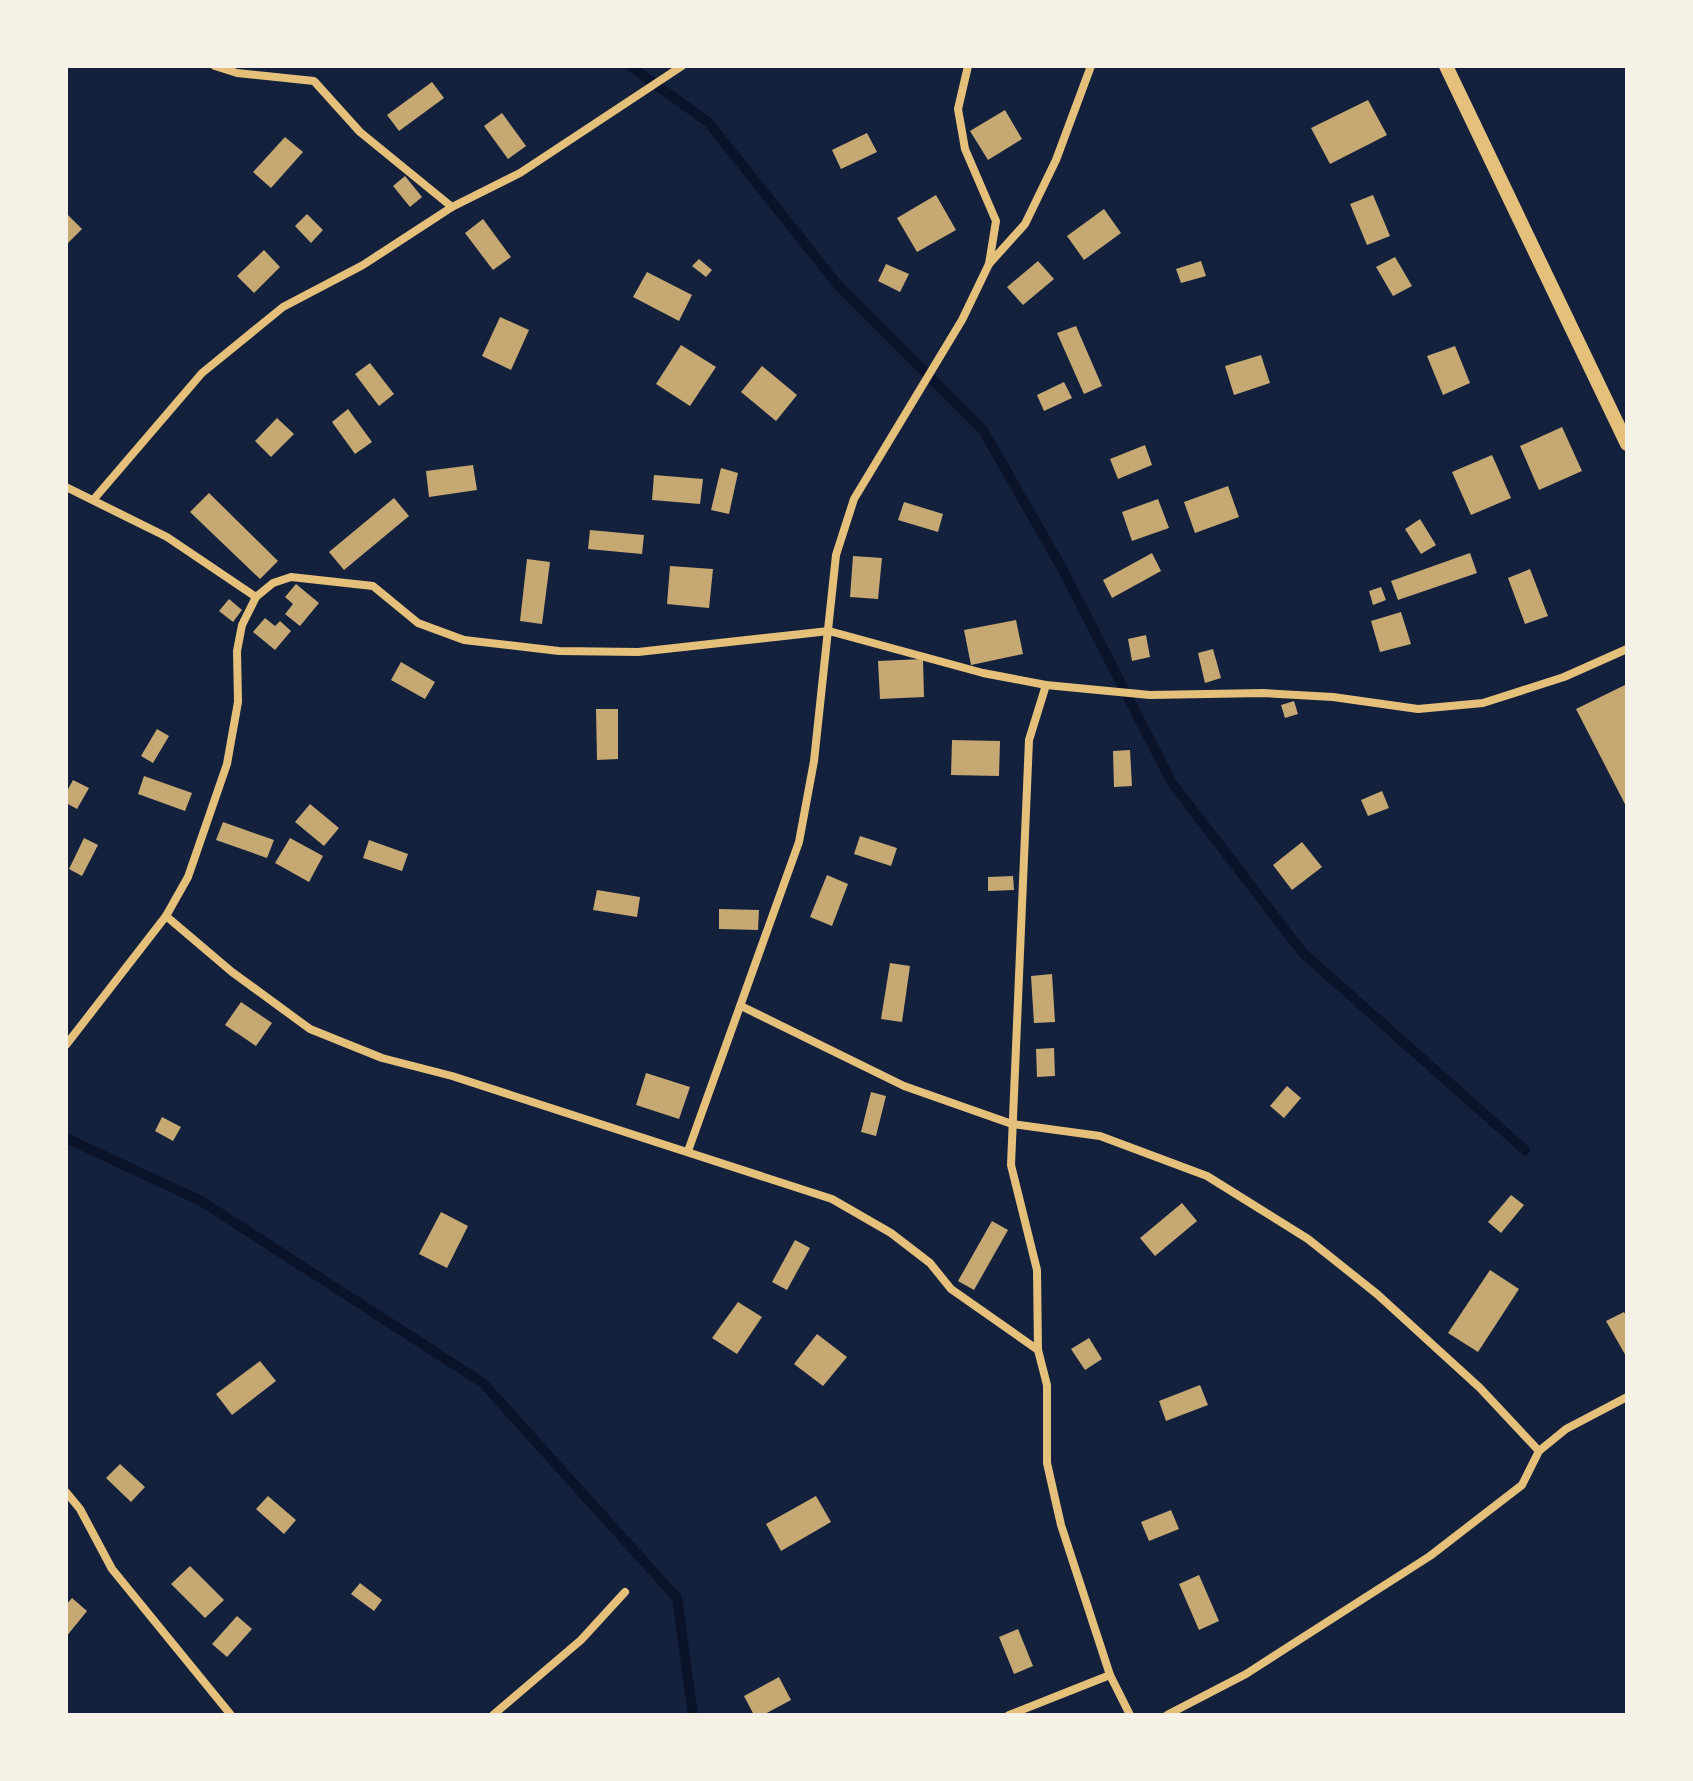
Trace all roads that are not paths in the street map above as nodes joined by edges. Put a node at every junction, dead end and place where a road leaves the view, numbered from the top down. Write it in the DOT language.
graph roads {
  1 [pos="215,66"];
  2 [pos="682,66"];
  3 [pos="968,66"];
  4 [pos="1091,66"];
  5 [pos="1446,66"];
  6 [pos="452,207"];
  7 [pos="989,264"];
  8 [pos="1627,444"];
  9 [pos="66,487"];
  10 [pos="94,499"];
  11 [pos="256,597"];
  12 [pos="829,631"];
  13 [pos="1627,649"];
  14 [pos="1046,685"];
  15 [pos="166,916"];
  16 [pos="741,1006"];
  17 [pos="66,1045"];
  18 [pos="1012,1124"];
  19 [pos="688,1151"];
  20 [pos="1038,1350"];
  21 [pos="1627,1397"];
  22 [pos="1539,1451"];
  23 [pos="66,1492"];
  24 [pos="625,1592"];
  25 [pos="1110,1675"];
  26 [pos="231,1715"];
  27 [pos="493,1715"];
  28 [pos="1009,1715"];
  29 [pos="1130,1715"];
  30 [pos="1167,1715"];
  1 -- 6 [label="street"];
  2 -- 6 [label="street"];
  3 -- 7 [label="street"];
  4 -- 7 [label="street"];
  5 -- 8 [label="street"];
  6 -- 10 [label="street"];
  7 -- 12 [label="street"];
  9 -- 10 [label="street"];
  10 -- 11 [label="street"];
  11 -- 12 [label="street"];
  11 -- 15 [label="street"];
  12 -- 14 [label="street"];
  12 -- 16 [label="street"];
  13 -- 14 [label="street"];
  14 -- 18 [label="street"];
  15 -- 17 [label="street"];
  15 -- 19 [label="street"];
  16 -- 18 [label="street"];
  16 -- 19 [label="street"];
  18 -- 20 [label="street"];
  18 -- 22 [label="street"];
  19 -- 20 [label="street"];
  20 -- 25 [label="street"];
  21 -- 22 [label="street"];
  22 -- 30 [label="street"];
  23 -- 26 [label="street"];
  24 -- 27 [label="street"];
  25 -- 28 [label="street"];
  25 -- 29 [label="street"];
}
